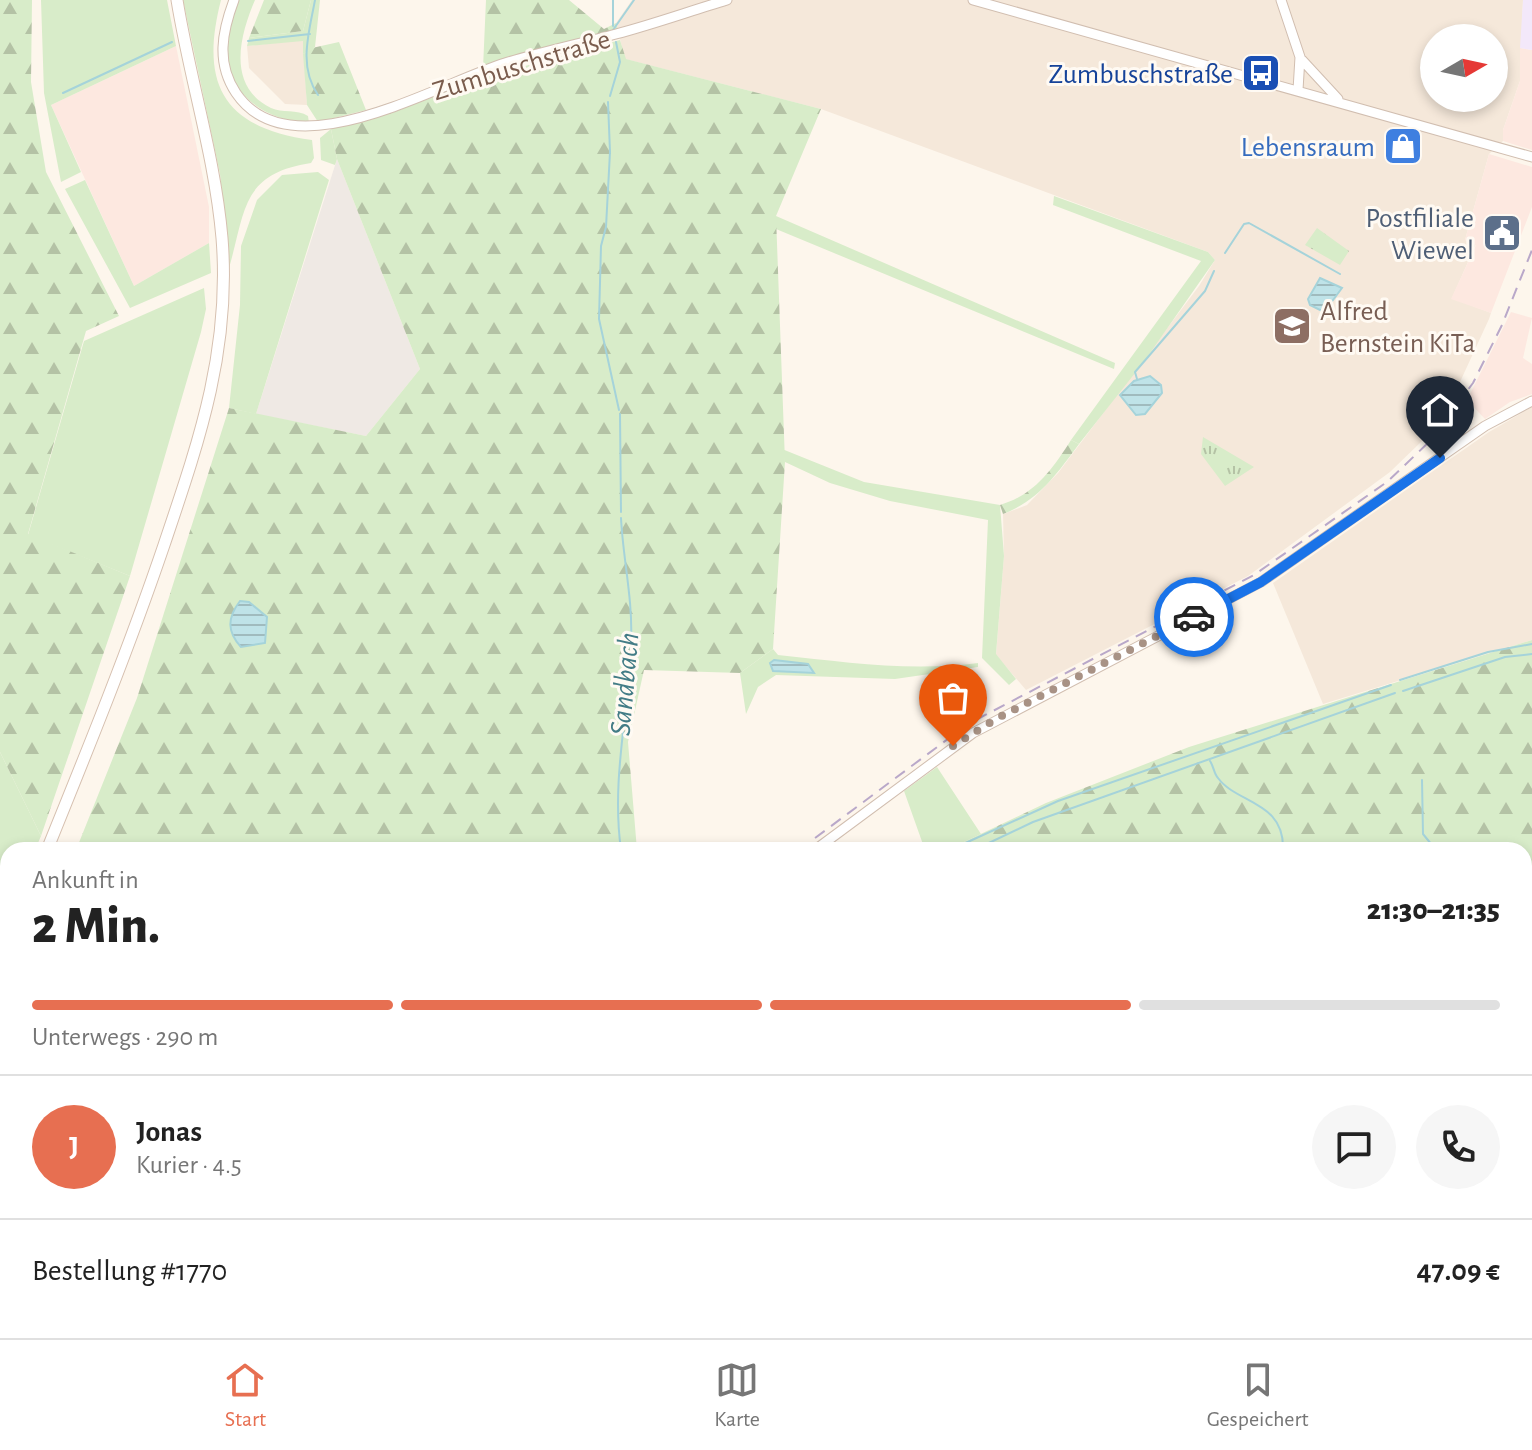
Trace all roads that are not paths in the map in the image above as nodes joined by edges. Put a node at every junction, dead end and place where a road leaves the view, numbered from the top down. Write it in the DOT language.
graph roads {
  1 [pos="177,0"];
  2 [pos="234,0"];
  3 [pos="727,0"];
  4 [pos="973,0"];
  5 [pos="1281,0"];
  6 [pos="1300,57"];
  7 [pos="1298,90"];
  8 [pos="1343,103"];
  9 [pos="1532,157"];
  10 [pos="1532,401"];
  11 [pos="50,842"];
  12 [pos="826,842"];
  1 -- 11 [label="main road"];
  2 -- 3 [label="street, Zumbuschstraße"];
  4 -- 7 [label="street"];
  5 -- 6 [label="street"];
  6 -- 7 [label="street"];
  6 -- 8 [label="street"];
  7 -- 8 [label="street"];
  8 -- 9 [label="street"];
  10 -- 12 [label="street"];
}
